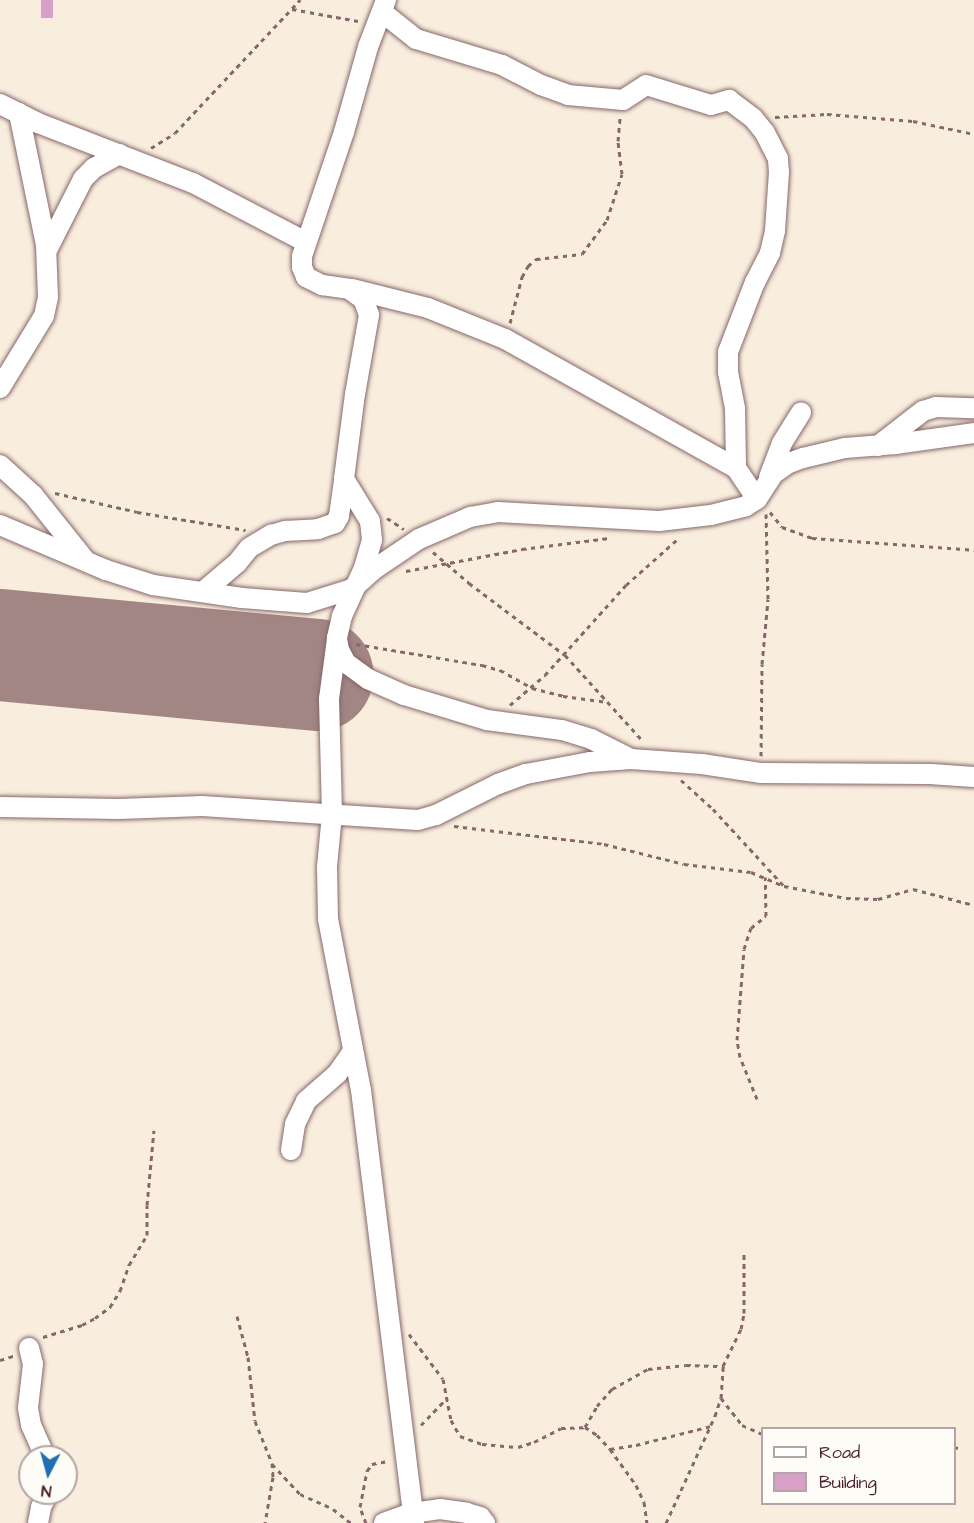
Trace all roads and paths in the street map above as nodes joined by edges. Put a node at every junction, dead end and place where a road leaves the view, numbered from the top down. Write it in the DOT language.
graph roads {
  1 [pos="300,0"];
  2 [pos="292,9"];
  3 [pos="382,12"];
  4 [pos="623,100"];
  5 [pos="0,104"];
  6 [pos="18,113"];
  7 [pos="753,118"];
  8 [pos="974,134"];
  9 [pos="125,156"];
  10 [pos="306,242"];
  11 [pos="47,250"];
  12 [pos="349,289"];
  13 [pos="505,339"];
  14 [pos="0,388"];
  15 [pos="974,408"];
  16 [pos="801,412"];
  17 [pos="974,433"];
  18 [pos="878,446"];
  19 [pos="0,465"];
  20 [pos="736,468"];
  21 [pos="344,479"];
  22 [pos="768,480"];
  23 [pos="54,493"];
  24 [pos="757,499"];
  25 [pos="360,503"];
  26 [pos="711,515"];
  27 [pos="0,525"];
  28 [pos="271,535"];
  29 [pos="610,537"];
  30 [pos="419,539"];
  31 [pos="974,550"];
  32 [pos="86,561"];
  33 [pos="444,562"];
  34 [pos="352,589"];
  35 [pos="204,591"];
  36 [pos="337,640"];
  37 [pos="565,655"];
  38 [pos="532,688"];
  39 [pos="610,702"];
  40 [pos="487,720"];
  41 [pos="631,759"];
  42 [pos="660,761"];
  43 [pos="761,773"];
  44 [pos="974,777"];
  45 [pos="0,807"];
  46 [pos="332,814"];
  47 [pos="450,825"];
  48 [pos="765,877"];
  49 [pos="784,886"];
  50 [pos="974,904"];
  51 [pos="353,1051"];
  52 [pos="757,1099"];
  53 [pos="154,1130"];
  54 [pos="291,1150"];
  55 [pos="744,1254"];
  56 [pos="237,1316"];
  57 [pos="406,1330"];
  58 [pos="29,1348"];
  59 [pos="0,1360"];
  60 [pos="723,1366"];
  61 [pos="447,1398"];
  62 [pos="721,1398"];
  63 [pos="711,1426"];
  64 [pos="585,1427"];
  65 [pos="761,1434"];
  66 [pos="403,1441"];
  67 [pos="39,1445"];
  68 [pos="610,1449"];
  69 [pos="405,1461"];
  70 [pos="272,1463"];
  71 [pos="44,1505"];
  72 [pos="413,1518"];
  73 [pos="38,1523"];
  74 [pos="265,1523"];
  75 [pos="351,1523"];
  76 [pos="366,1523"];
  77 [pos="384,1523"];
  78 [pos="485,1523"];
  79 [pos="647,1523"];
  80 [pos="666,1523"];
  1 -- 2 [label="path"];
  2 -- 3 [label="path"];
  2 -- 9 [label="path"];
  3 -- 4 [label="street"];
  3 -- 10 [label="street"];
  4 -- 7 [label="street"];
  4 -- 13 [label="path"];
  5 -- 6 [label="street"];
  6 -- 9 [label="street"];
  6 -- 11 [label="street"];
  7 -- 8 [label="path"];
  7 -- 20 [label="street"];
  9 -- 10 [label="street"];
  9 -- 11 [label="street"];
  10 -- 12 [label="street"];
  11 -- 14 [label="street"];
  12 -- 13 [label="street"];
  12 -- 21 [label="street"];
  13 -- 20 [label="street"];
  15 -- 18 [label="street"];
  16 -- 22 [label="street"];
  17 -- 18 [label="street"];
  18 -- 22 [label="street"];
  19 -- 32 [label="street"];
  20 -- 24 [label="street"];
  21 -- 25 [label="street"];
  21 -- 28 [label="street"];
  22 -- 24 [label="street"];
  23 -- 28 [label="path"];
  24 -- 26 [label="street"];
  25 -- 30 [label="path"];
  25 -- 34 [label="street"];
  26 -- 30 [label="street"];
  26 -- 37 [label="path"];
  27 -- 32 [label="street"];
  28 -- 35 [label="street"];
  29 -- 33 [label="path"];
  30 -- 33 [label="path"];
  30 -- 34 [label="street"];
  31 -- 43 [label="path"];
  32 -- 35 [label="street"];
  33 -- 37 [label="path"];
  34 -- 35 [label="street"];
  34 -- 36 [label="street"];
  36 -- 38 [label="path"];
  36 -- 40 [label="street"];
  36 -- 46 [label="street"];
  37 -- 38 [label="path"];
  37 -- 39 [label="path"];
  38 -- 39 [label="path"];
  38 -- 40 [label="path"];
  39 -- 42 [label="path"];
  40 -- 41 [label="street"];
  41 -- 42 [label="street"];
  41 -- 46 [label="street"];
  42 -- 43 [label="street"];
  42 -- 49 [label="path"];
  43 -- 44 [label="street"];
  45 -- 46 [label="street"];
  46 -- 51 [label="street"];
  47 -- 48 [label="path"];
  48 -- 49 [label="path"];
  48 -- 52 [label="path"];
  49 -- 50 [label="path"];
  51 -- 54 [label="street"];
  51 -- 66 [label="street"];
  53 -- 58 [label="path"];
  55 -- 60 [label="path"];
  56 -- 70 [label="path"];
  57 -- 61 [label="path"];
  58 -- 59 [label="path"];
  58 -- 67 [label="street"];
  60 -- 62 [label="path"];
  60 -- 64 [label="path"];
  61 -- 64 [label="path"];
  61 -- 66 [label="path"];
  62 -- 63 [label="path"];
  62 -- 65 [label="path"];
  63 -- 68 [label="path"];
  63 -- 80 [label="path"];
  64 -- 68 [label="path"];
  66 -- 69 [label="street"];
  68 -- 79 [label="path"];
  69 -- 72 [label="street"];
  69 -- 76 [label="path"];
  70 -- 74 [label="path"];
  70 -- 75 [label="path"];
  71 -- 73 [label="street"];
  72 -- 77 [label="street"];
  72 -- 78 [label="street"];
}
